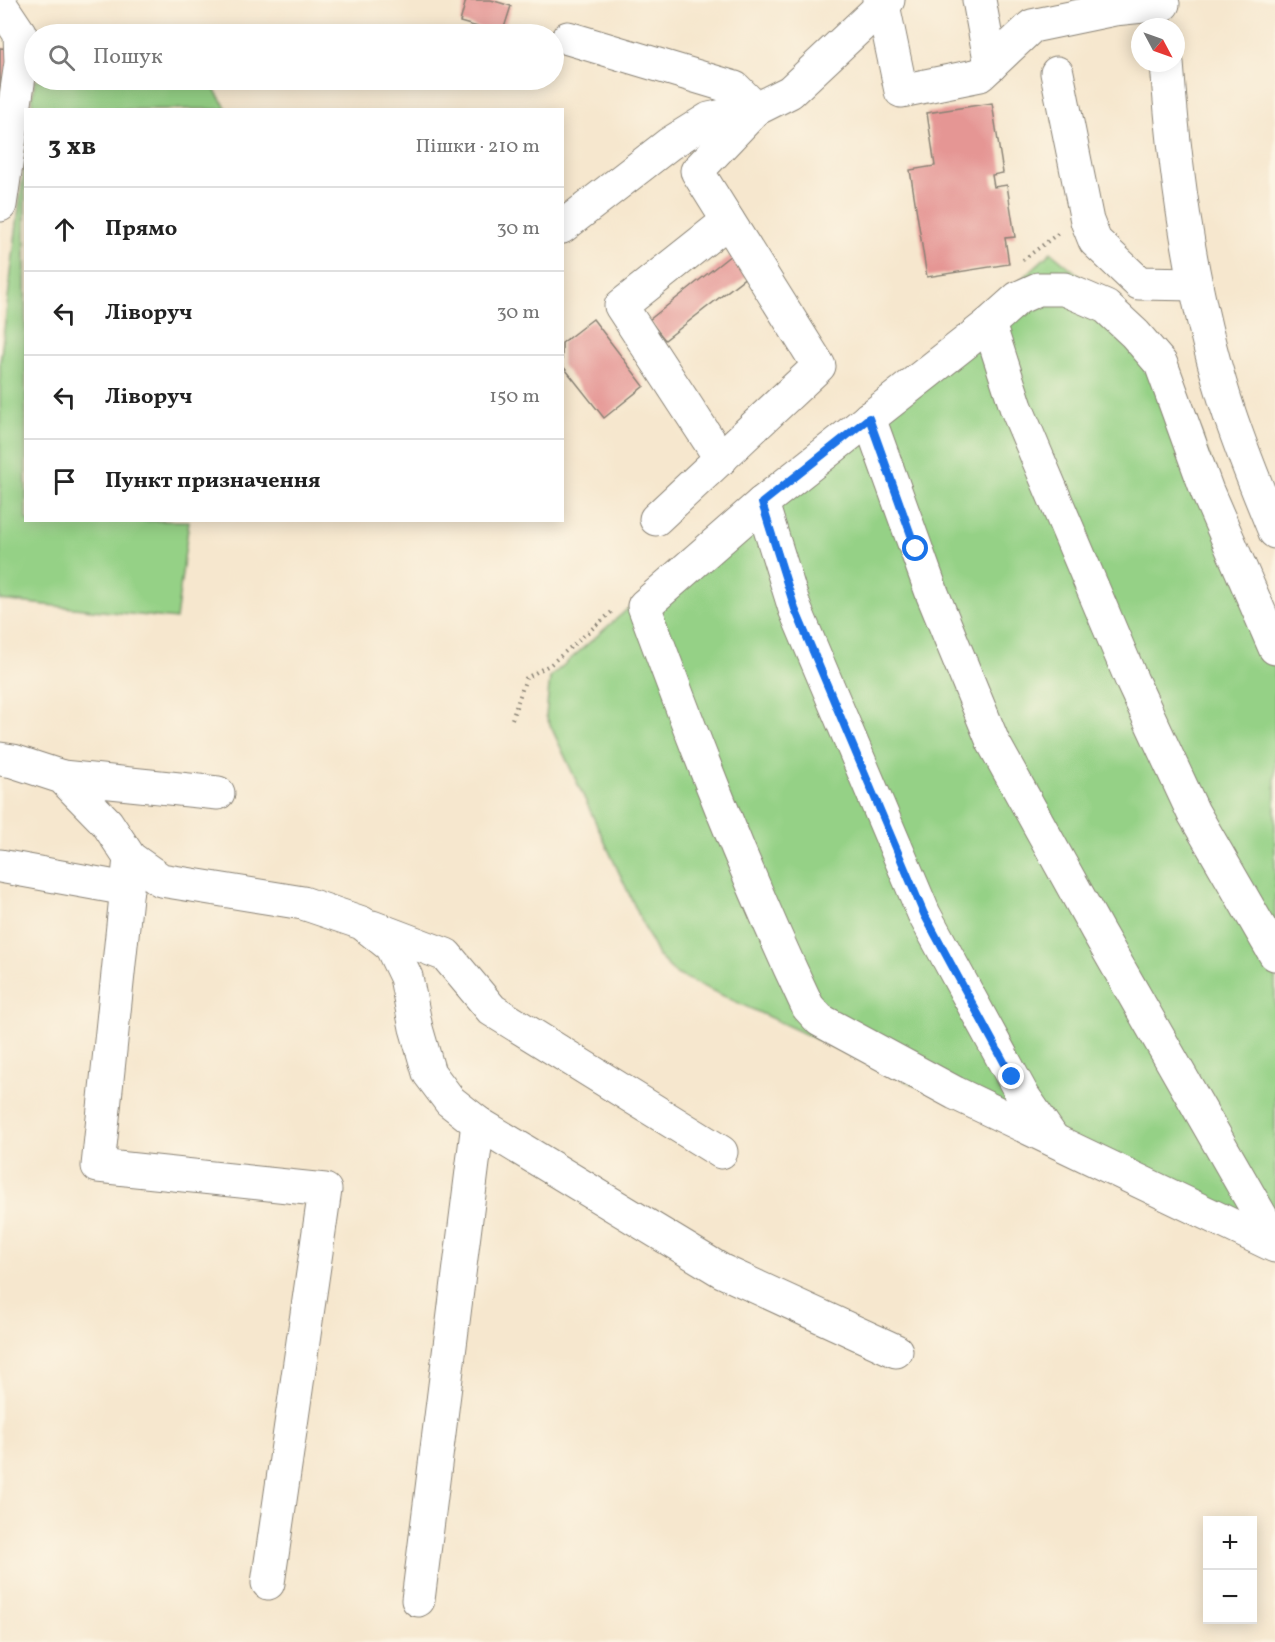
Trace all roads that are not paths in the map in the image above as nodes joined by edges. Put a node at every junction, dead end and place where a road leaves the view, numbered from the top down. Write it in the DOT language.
graph roads {
  1 [pos="979,0"];
  2 [pos="883,2"];
  3 [pos="0,4"];
  4 [pos="1164,10"];
  5 [pos="568,38"];
  6 [pos="991,65"];
  7 [pos="1168,72"];
  8 [pos="1057,73"];
  9 [pos="756,109"];
  10 [pos="0,205"];
  11 [pos="728,221"];
  12 [pos="564,225"];
  13 [pos="1196,284"];
  14 [pos="989,324"];
  15 [pos="869,418"];
  16 [pos="721,459"];
  17 [pos="762,503"];
  18 [pos="656,519"];
  19 [pos="1275,532"];
  20 [pos="1275,648"];
  21 [pos="0,759"];
  22 [pos="62,777"];
  23 [pos="218,793"];
  24 [pos="0,866"];
  25 [pos="128,873"];
  26 [pos="362,923"];
  27 [pos="1275,954"];
  28 [pos="478,1123"];
  29 [pos="1053,1139"];
  30 [pos="721,1152"];
  31 [pos="1275,1244"];
  32 [pos="896,1351"];
  33 [pos="268,1583"];
  34 [pos="418,1600"];
  1 -- 6 [label="street"];
  2 -- 6 [label="street"];
  2 -- 9 [label="street"];
  3 -- 10 [label="street"];
  4 -- 6 [label="street"];
  5 -- 9 [label="street"];
  7 -- 13 [label="street"];
  8 -- 13 [label="street"];
  9 -- 11 [label="street"];
  9 -- 12 [label="street"];
  11 -- 16 [label="street"];
  11 -- 16 [label="street"];
  13 -- 19 [label="street"];
  14 -- 15 [label="street"];
  14 -- 20 [label="street"];
  14 -- 27 [label="street"];
  15 -- 17 [label="street"];
  15 -- 31 [label="street"];
  16 -- 18 [label="street"];
  17 -- 29 [label="street"];
  17 -- 29 [label="street"];
  21 -- 22 [label="street"];
  22 -- 23 [label="street"];
  22 -- 25 [label="street"];
  24 -- 25 [label="street"];
  25 -- 26 [label="street"];
  25 -- 33 [label="street"];
  26 -- 28 [label="street"];
  26 -- 30 [label="street"];
  28 -- 32 [label="street"];
  28 -- 34 [label="street"];
  29 -- 31 [label="street"];
}
